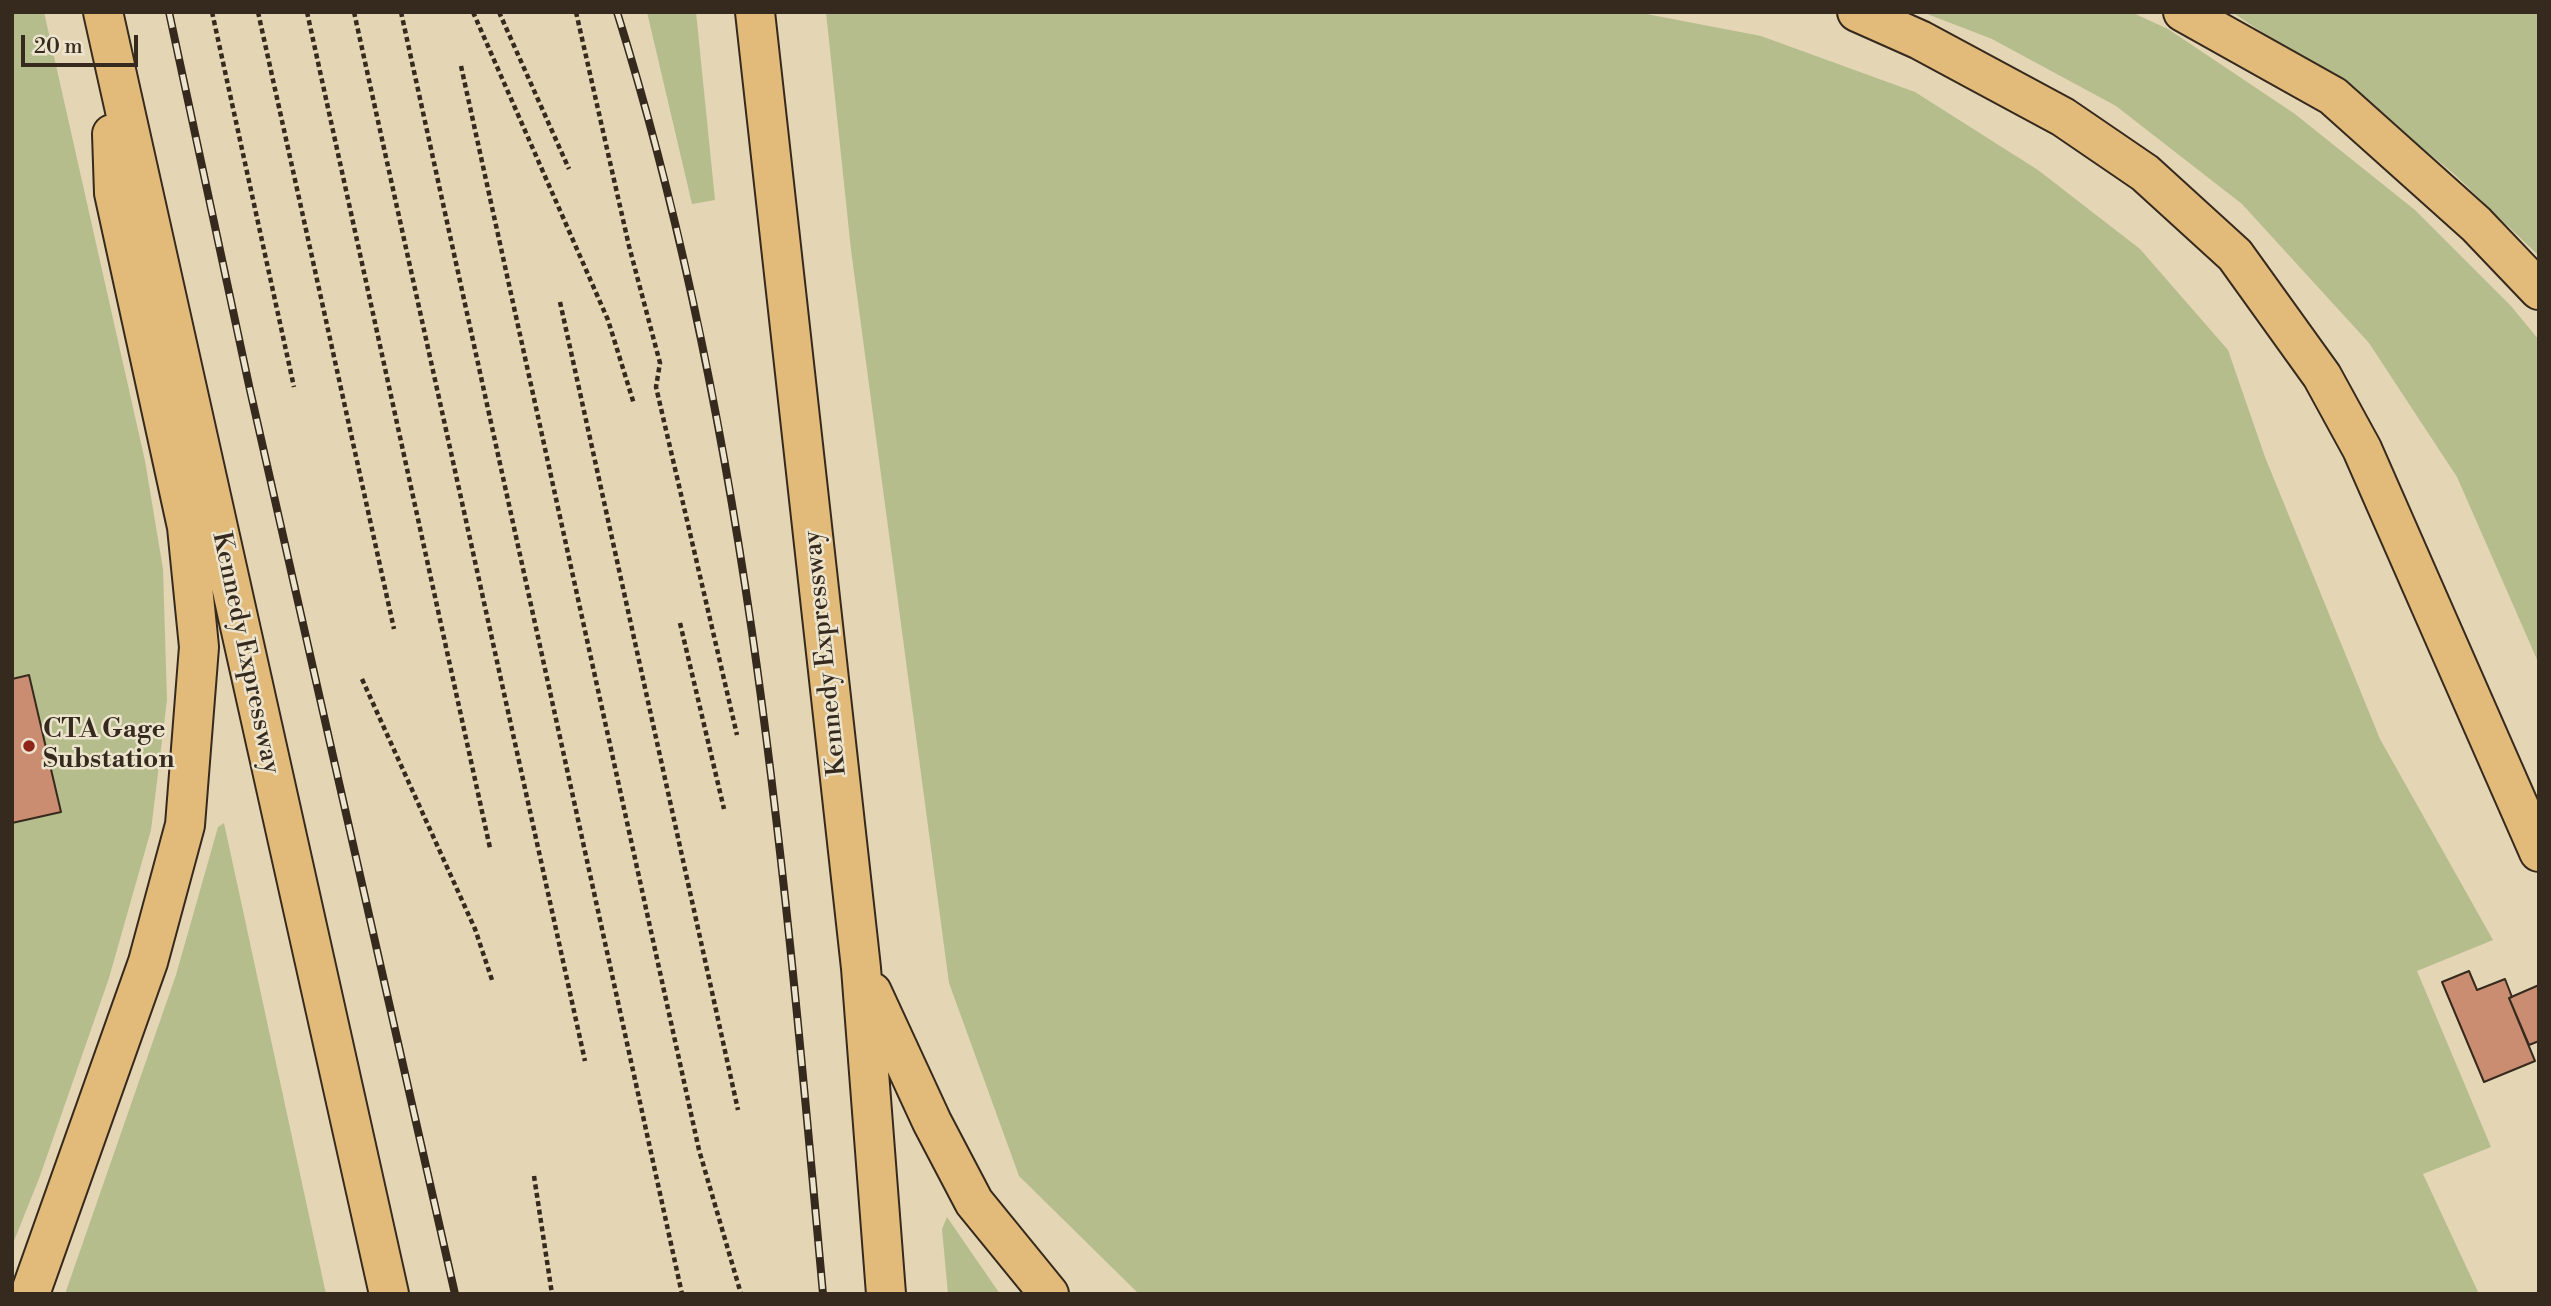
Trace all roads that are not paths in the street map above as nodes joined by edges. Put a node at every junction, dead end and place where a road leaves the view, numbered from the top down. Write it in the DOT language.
graph roads {
  1 [pos="755,12"];
  2 [pos="1857,12"];
  3 [pos="2183,12"];
  4 [pos="106,29"];
  5 [pos="2539,290"];
  6 [pos="2539,852"];
  7 [pos="861,968"];
  8 [pos="30,1294"];
  9 [pos="389,1294"];
  10 [pos="886,1294"];
  11 [pos="1049,1294"];
  1 -- 7 [label="highway, Kennedy Expressway"];
  2 -- 6 [label="highway"];
  3 -- 5 [label="highway"];
  4 -- 8 [label="highway"];
  4 -- 9 [label="highway, Kennedy Expressway"];
  7 -- 10 [label="highway, Kennedy Expressway"];
  7 -- 11 [label="highway"];
}
